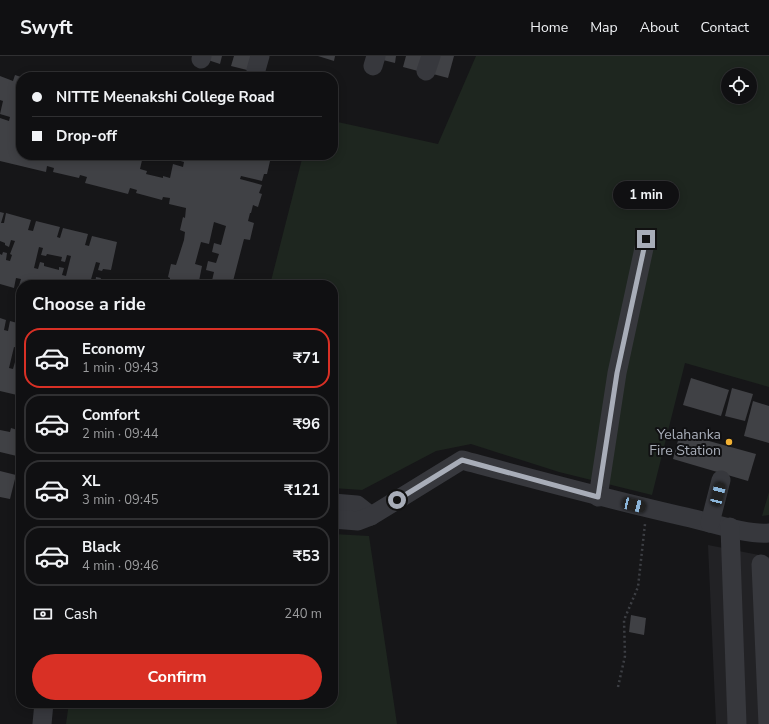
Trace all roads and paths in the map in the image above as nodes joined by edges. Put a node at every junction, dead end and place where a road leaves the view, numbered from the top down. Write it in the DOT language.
graph roads {
  1 [pos="646,239"];
  2 [pos="721,480"];
  3 [pos="598,497"];
  4 [pos="338,503"];
  5 [pos="646,508"];
  6 [pos="371,516"];
  7 [pos="338,519"];
  8 [pos="710,522"];
  9 [pos="730,527"];
  10 [pos="769,533"];
  11 [pos="732,558"];
  12 [pos="765,565"];
  13 [pos="766,628"];
  14 [pos="618,687"];
  15 [pos="768,698"];
  16 [pos="44,708"];
  17 [pos="56,708"];
  18 [pos="42,724"];
  19 [pos="54,724"];
  20 [pos="737,724"];
  21 [pos="768,724"];
  1 -- 3 [label="street"];
  2 -- 8 [label="street"];
  3 -- 5 [label="street"];
  3 -- 6 [label="street"];
  4 -- 6 [label="street"];
  5 -- 8 [label="street"];
  5 -- 14 [label="path"];
  6 -- 7 [label="street"];
  8 -- 9 [label="street"];
  9 -- 10 [label="street"];
  9 -- 11 [label="street"];
  11 -- 12 [label="street"];
  11 -- 20 [label="street"];
  12 -- 13 [label="street"];
  13 -- 15 [label="street"];
  15 -- 21 [label="street"];
  16 -- 18 [label="street"];
  17 -- 19 [label="street"];
}
